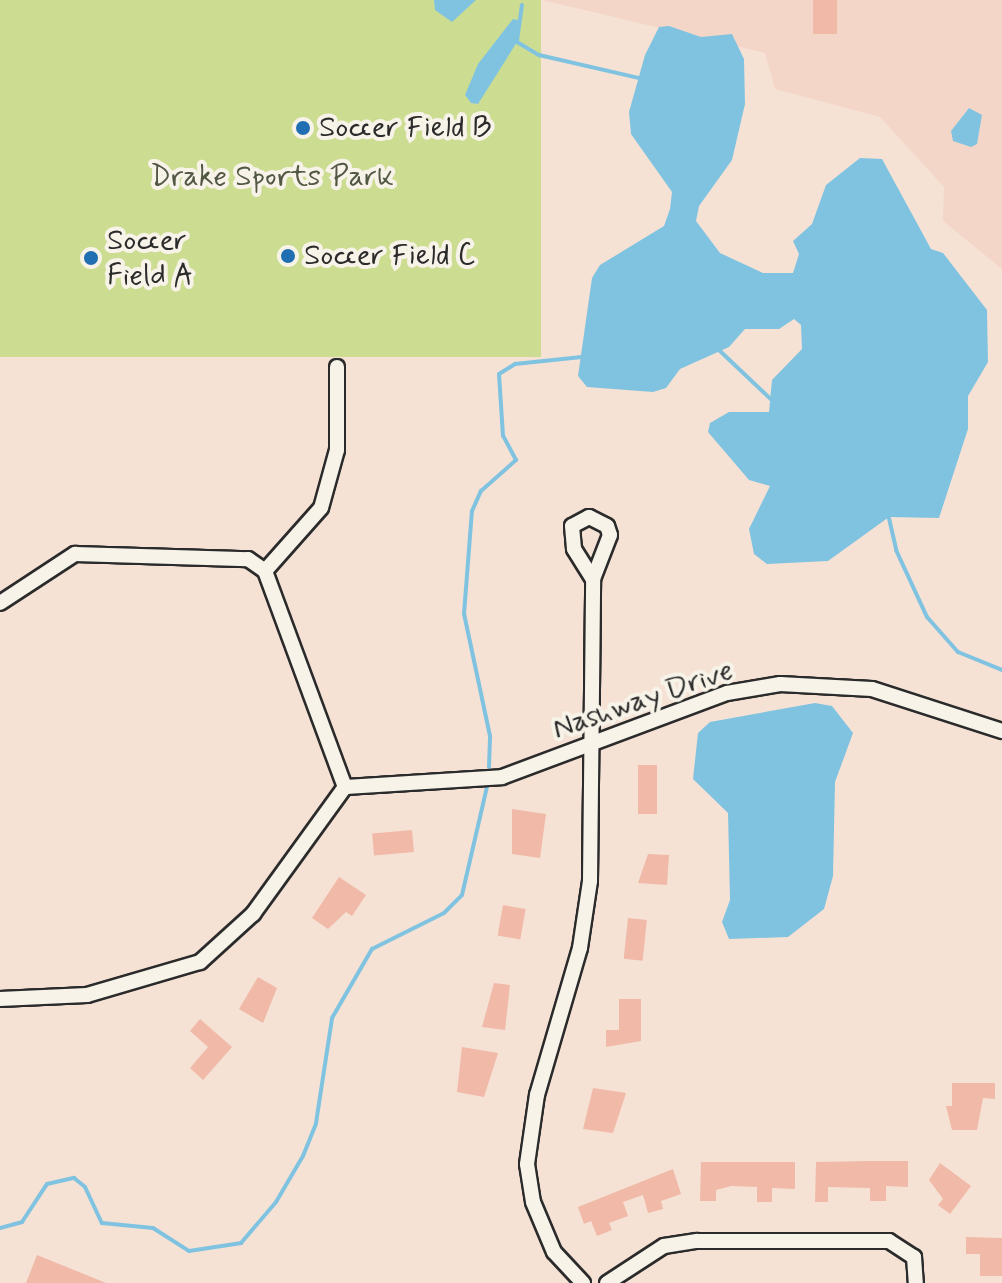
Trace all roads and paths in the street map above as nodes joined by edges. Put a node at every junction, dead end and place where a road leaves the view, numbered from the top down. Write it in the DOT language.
graph roads {
  1 [pos="337,367"];
  2 [pos="265,571"];
  3 [pos="593,579"];
  4 [pos="0,603"];
  5 [pos="1002,731"];
  6 [pos="592,745"];
  7 [pos="345,787"];
  8 [pos="0,999"];
  9 [pos="583,1283"];
  10 [pos="607,1283"];
  11 [pos="916,1283"];
  1 -- 2 [label="street"];
  2 -- 4 [label="street"];
  2 -- 7 [label="street"];
  3 -- 6 [label="street"];
  5 -- 6 [label="street, Nashway Drive"];
  6 -- 7 [label="street, Nashway Drive"];
  6 -- 9 [label="street"];
  7 -- 8 [label="street"];
  10 -- 11 [label="street"];
}
